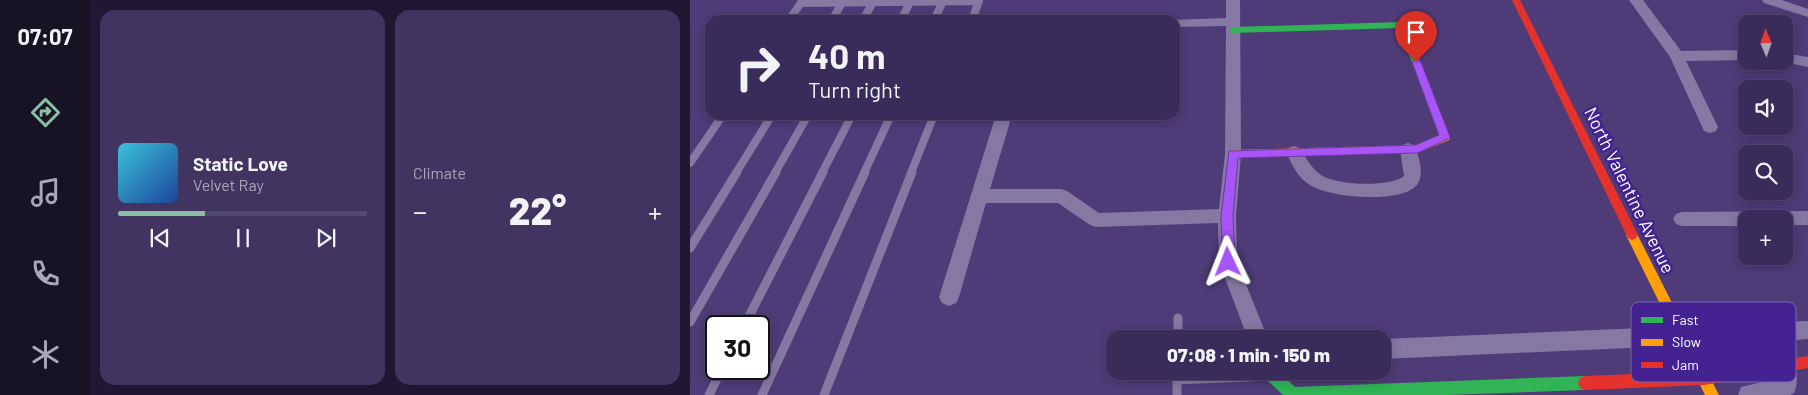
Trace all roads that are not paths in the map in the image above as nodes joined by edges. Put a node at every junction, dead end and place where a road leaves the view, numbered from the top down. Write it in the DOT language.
graph roads {
  1 [pos="1233,0"];
  2 [pos="1516,0"];
  3 [pos="1636,0"];
  4 [pos="1769,0"];
  5 [pos="942,1"];
  6 [pos="802,2"];
  7 [pos="873,2"];
  8 [pos="910,2"];
  9 [pos="842,3"];
  10 [pos="1808,12"];
  11 [pos="793,15"];
  12 [pos="835,15"];
  13 [pos="866,15"];
  14 [pos="904,15"];
  15 [pos="936,15"];
  16 [pos="974,15"];
  17 [pos="1180,23"];
  18 [pos="1233,26"];
  19 [pos="1738,55"];
  20 [pos="1677,56"];
  21 [pos="1793,60"];
  22 [pos="1808,62"];
  23 [pos="720,120"];
  24 [pos="769,120"];
  25 [pos="805,120"];
  26 [pos="849,120"];
  27 [pos="888,120"];
  28 [pos="932,120"];
  29 [pos="1002,120"];
  30 [pos="1710,127"];
  31 [pos="1408,149"];
  32 [pos="1294,152"];
  33 [pos="1233,154"];
  34 [pos="690,163"];
  35 [pos="979,196"];
  36 [pos="1227,216"];
  37 [pos="1808,218"];
  38 [pos="1682,219"];
  39 [pos="690,248"];
  40 [pos="949,297"];
  41 [pos="1666,302"];
  42 [pos="750,315"];
  43 [pos="1178,318"];
  44 [pos="690,322"];
  45 [pos="1178,330"];
  46 [pos="1254,330"];
  47 [pos="1631,339"];
  48 [pos="1391,349"];
  49 [pos="716,380"];
  50 [pos="1177,380"];
  51 [pos="1275,380"];
  52 [pos="1631,381"];
  53 [pos="1706,382"];
  54 [pos="1786,382"];
  55 [pos="709,395"];
  56 [pos="762,395"];
  57 [pos="824,395"];
  58 [pos="1177,395"];
  59 [pos="1712,395"];
  60 [pos="1749,395"];
  1 -- 18 [label="street"];
  2 -- 41 [label="street, North Valentine Avenue"];
  3 -- 20 [label="street"];
  4 -- 10 [label="street"];
  5 -- 8 [label="lane"];
  5 -- 15 [label="lane"];
  5 -- 16 [label="lane"];
  6 -- 9 [label="lane"];
  6 -- 11 [label="lane"];
  7 -- 8 [label="lane"];
  7 -- 9 [label="lane"];
  7 -- 13 [label="lane"];
  8 -- 14 [label="lane"];
  9 -- 12 [label="lane"];
  17 -- 18 [label="street"];
  18 -- 31 [label="street"];
  18 -- 33 [label="street"];
  19 -- 20 [label="street"];
  20 -- 30 [label="street"];
  21 -- 22 [label="street"];
  23 -- 34 [label="lane"];
  24 -- 39 [label="lane"];
  25 -- 44 [label="lane"];
  26 -- 42 [label="lane"];
  27 -- 56 [label="lane"];
  28 -- 57 [label="lane"];
  29 -- 35 [label="street"];
  31 -- 32 [label="street"];
  31 -- 32 [label="street"];
  32 -- 33 [label="street"];
  33 -- 36 [label="street"];
  35 -- 36 [label="street"];
  35 -- 40 [label="street"];
  36 -- 46 [label="street"];
  37 -- 38 [label="street"];
  43 -- 45 [label="lane"];
  47 -- 48 [label="street"];
  49 -- 55 [label="lane"];
  50 -- 58 [label="lane"];
  51 -- 52 [label="street"];
  53 -- 59 [label="street, North Valentine Avenue"];
  54 -- 60 [label="street"];
}
